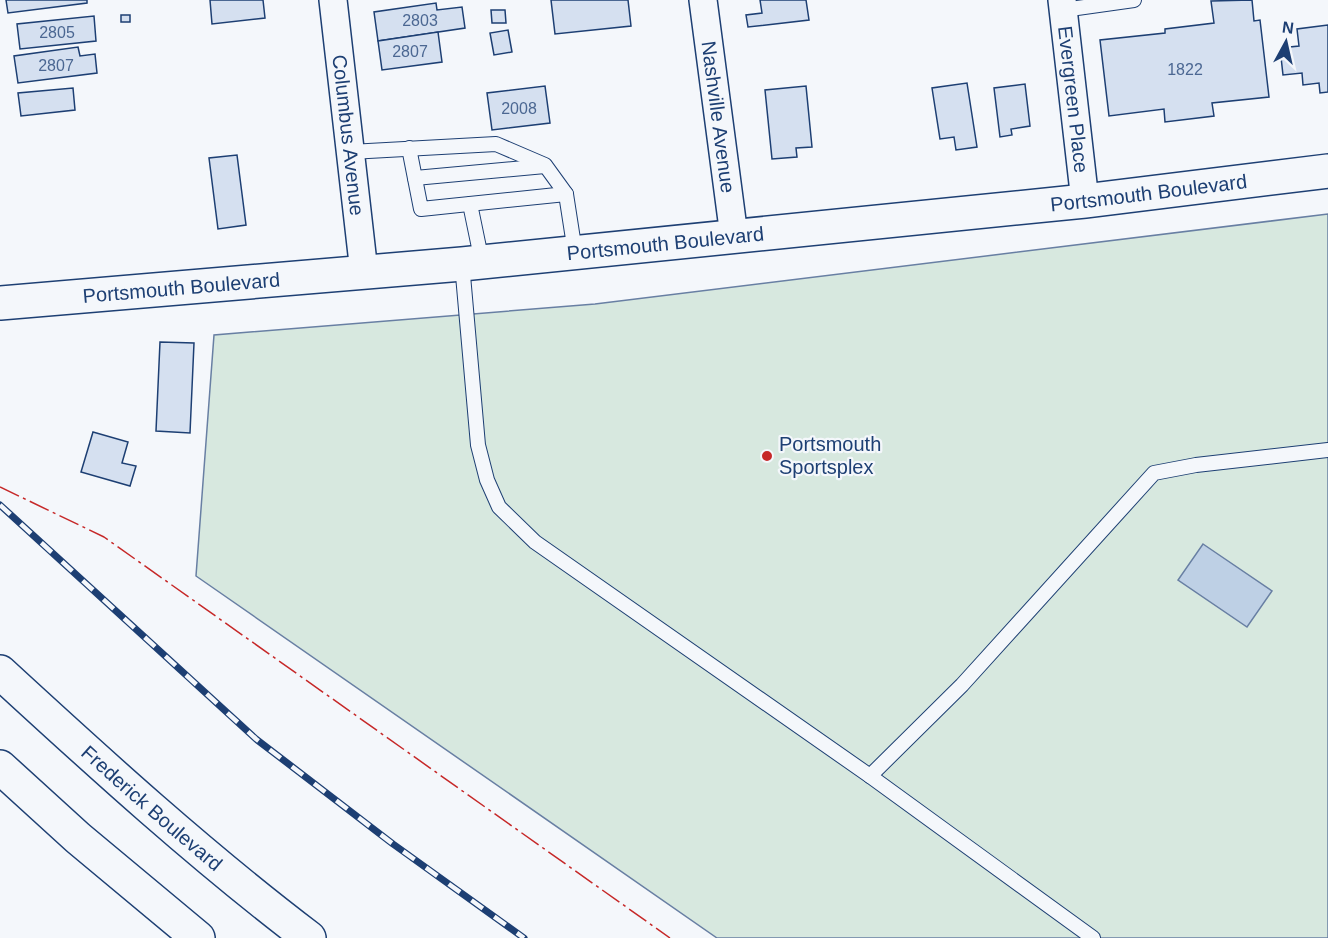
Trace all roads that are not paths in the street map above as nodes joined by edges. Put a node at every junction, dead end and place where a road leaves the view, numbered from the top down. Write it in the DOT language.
graph roads {
  1 [pos="333,0"];
  2 [pos="703,0"];
  3 [pos="1134,0"];
  4 [pos="1062,5"];
  5 [pos="409,148"];
  6 [pos="350,152"];
  7 [pos="545,165"];
  8 [pos="1328,171"];
  9 [pos="415,178"];
  10 [pos="566,194"];
  11 [pos="1085,201"];
  12 [pos="470,204"];
  13 [pos="734,236"];
  14 [pos="575,252"];
  15 [pos="472,263"];
  16 [pos="364,272"];
  17 [pos="1,296"];
  18 [pos="1328,450"];
  19 [pos="0,672"];
  20 [pos="0,767"];
  21 [pos="870,776"];
  22 [pos="198,938"];
  23 [pos="309,938"];
  24 [pos="1093,938"];
  1 -- 6 [label="street, Columbus Avenue"];
  2 -- 13 [label="street, Nashville Avenue"];
  3 -- 4 [label="lane"];
  4 -- 11 [label="street, Evergreen Place"];
  5 -- 6 [label="lane"];
  5 -- 7 [label="lane"];
  5 -- 9 [label="lane"];
  6 -- 16 [label="street, Columbus Avenue"];
  7 -- 9 [label="lane"];
  7 -- 10 [label="lane"];
  8 -- 11 [label="main road, Portsmouth Boulevard"];
  9 -- 12 [label="lane"];
  10 -- 12 [label="lane"];
  10 -- 14 [label="lane"];
  11 -- 13 [label="main road, Portsmouth Boulevard"];
  12 -- 15 [label="lane"];
  13 -- 14 [label="main road, Portsmouth Boulevard"];
  14 -- 15 [label="main road, Portsmouth Boulevard"];
  15 -- 16 [label="main road, Portsmouth Boulevard"];
  15 -- 21 [label="lane"];
  16 -- 17 [label="main road, Portsmouth Boulevard"];
  18 -- 21 [label="lane"];
  19 -- 23 [label="main road, Frederick Boulevard"];
  20 -- 22 [label="main road"];
  21 -- 24 [label="lane"];
}
